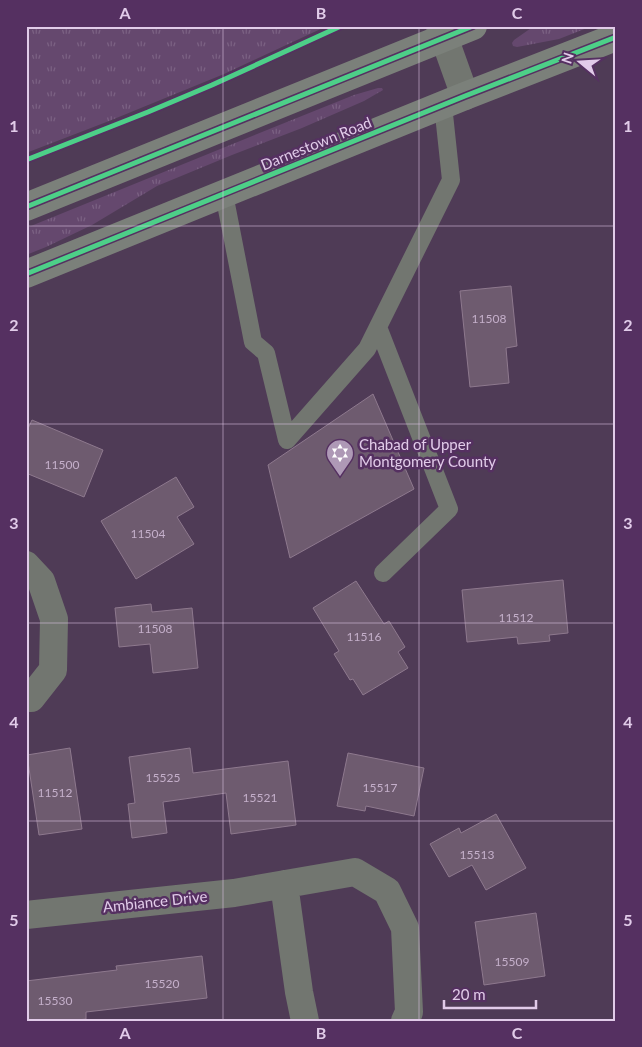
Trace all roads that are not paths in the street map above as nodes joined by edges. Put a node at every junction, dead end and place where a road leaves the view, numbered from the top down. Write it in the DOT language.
graph roads {
  1 [pos="473,26"];
  2 [pos="442,32"];
  3 [pos="616,38"];
  4 [pos="454,101"];
  5 [pos="224,194"];
  6 [pos="26,207"];
  7 [pos="26,274"];
  8 [pos="378,327"];
  9 [pos="26,565"];
  10 [pos="383,573"];
  11 [pos="26,698"];
  12 [pos="284,884"];
  13 [pos="26,915"];
  14 [pos="305,1021"];
  15 [pos="405,1021"];
  1 -- 2 [label="main road"];
  2 -- 4 [label="street"];
  2 -- 6 [label="main road"];
  3 -- 4 [label="main road, Darnestown Road"];
  4 -- 5 [label="main road, Darnestown Road"];
  4 -- 8 [label="lane"];
  5 -- 7 [label="main road, Darnestown Road"];
  5 -- 8 [label="lane"];
  8 -- 10 [label="lane"];
  9 -- 11 [label="street"];
  12 -- 13 [label="street, Ambiance Drive"];
  12 -- 14 [label="street"];
  12 -- 15 [label="street, Ambiance Drive"];
}
